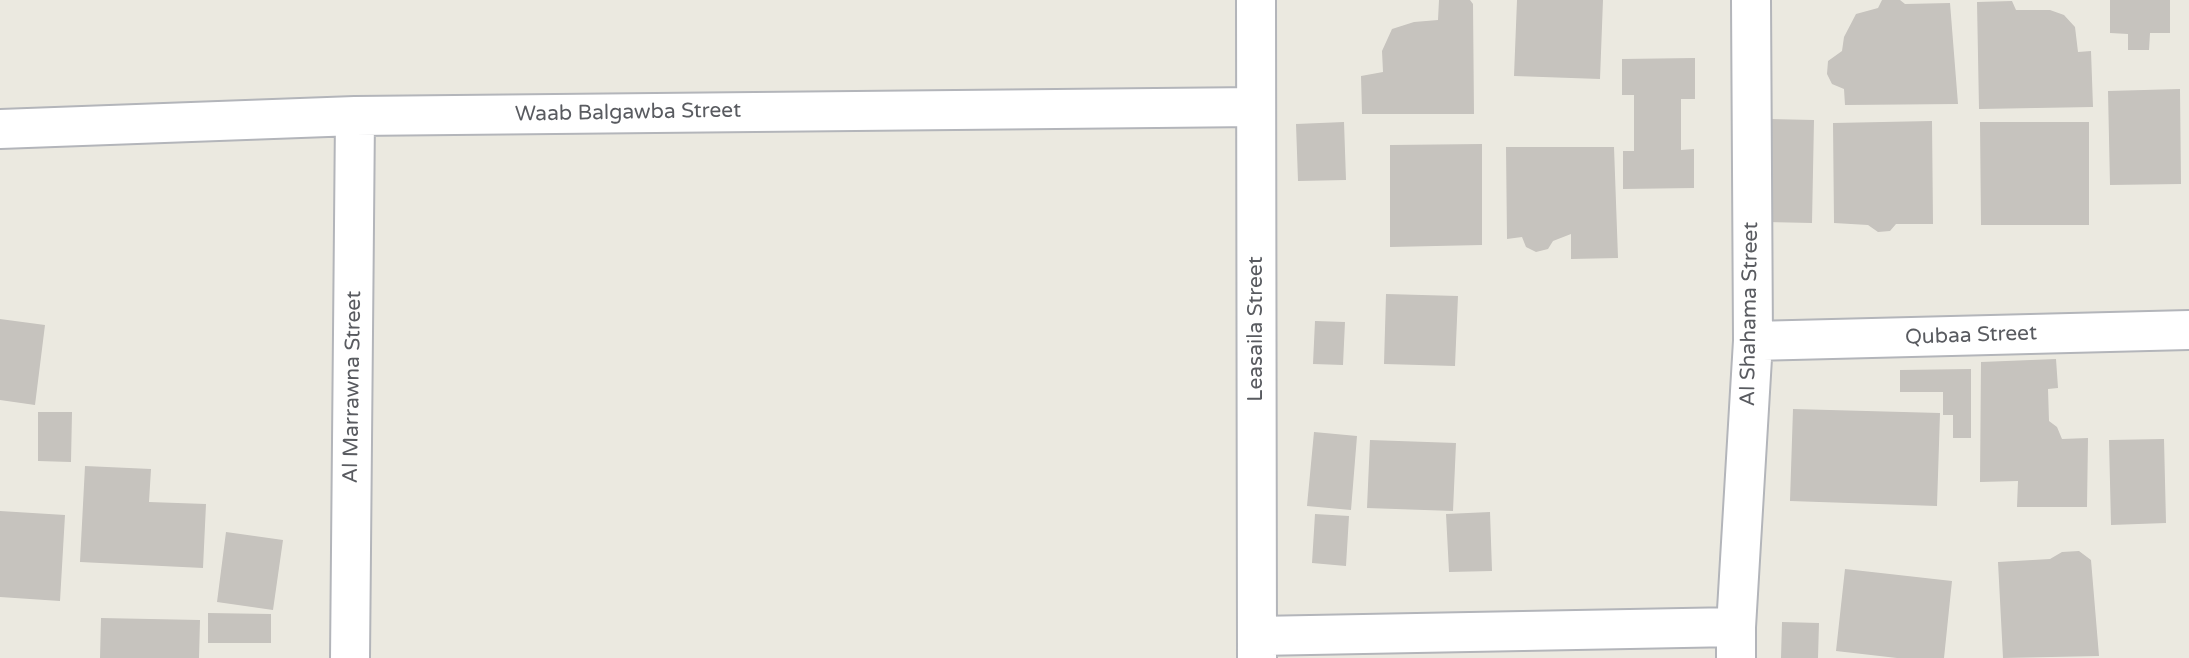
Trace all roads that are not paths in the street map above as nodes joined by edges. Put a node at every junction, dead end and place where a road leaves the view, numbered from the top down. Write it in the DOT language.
graph roads {
  1 [pos="1256,0"];
  2 [pos="1751,0"];
  3 [pos="1256,107"];
  4 [pos="355,116"];
  5 [pos="0,129"];
  6 [pos="2189,330"];
  7 [pos="1753,341"];
  8 [pos="1736,643"];
  9 [pos="1257,647"];
  10 [pos="350,658"];
  1 -- 3 [label="street, Leasaila Street"];
  2 -- 7 [label="street, Al Shahama Street"];
  3 -- 4 [label="street, Waab Balgawba Street"];
  3 -- 9 [label="street, Leasaila Street"];
  4 -- 5 [label="street, Waab Balgawba Street"];
  4 -- 10 [label="street, Al Marrawna Street"];
  6 -- 7 [label="street, Qubaa Street"];
  7 -- 8 [label="street, Al Shahama Street"];
  8 -- 9 [label="street, Al Shahama Street"];
}
